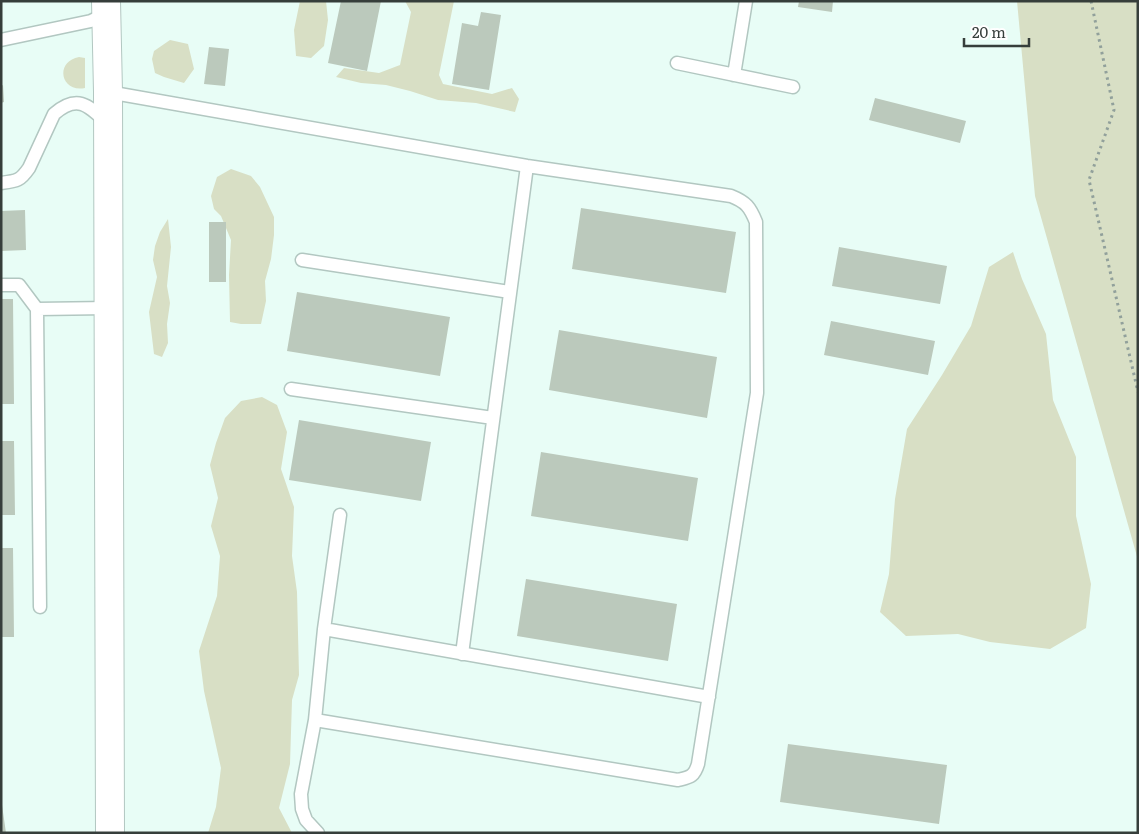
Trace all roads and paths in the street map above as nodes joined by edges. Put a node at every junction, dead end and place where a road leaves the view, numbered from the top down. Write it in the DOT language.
graph roads {
  1 [pos="746,1"];
  2 [pos="1091,1"];
  3 [pos="106,3"];
  4 [pos="1,40"];
  5 [pos="677,63"];
  6 [pos="734,75"];
  7 [pos="793,87"];
  8 [pos="108,92"];
  9 [pos="108,124"];
  10 [pos="527,166"];
  11 [pos="1,183"];
  12 [pos="302,260"];
  13 [pos="1,285"];
  14 [pos="510,292"];
  15 [pos="108,308"];
  16 [pos="38,309"];
  17 [pos="291,389"];
  18 [pos="1138,392"];
  19 [pos="494,418"];
  20 [pos="340,516"];
  21 [pos="40,607"];
  22 [pos="324,629"];
  23 [pos="462,654"];
  24 [pos="708,697"];
  25 [pos="315,720"];
  26 [pos="110,833"];
  27 [pos="318,833"];
  1 -- 6 [label="lane"];
  2 -- 18 [label="path"];
  3 -- 4 [label="lane"];
  3 -- 8 [label="street"];
  5 -- 6 [label="lane"];
  6 -- 7 [label="lane"];
  8 -- 9 [label="street"];
  8 -- 10 [label="lane"];
  9 -- 11 [label="lane"];
  9 -- 15 [label="street"];
  10 -- 14 [label="lane"];
  10 -- 24 [label="lane"];
  12 -- 14 [label="lane"];
  13 -- 16 [label="lane"];
  14 -- 19 [label="lane"];
  15 -- 16 [label="lane"];
  15 -- 26 [label="street"];
  16 -- 21 [label="lane"];
  17 -- 19 [label="lane"];
  19 -- 23 [label="lane"];
  20 -- 22 [label="lane"];
  22 -- 23 [label="lane"];
  22 -- 25 [label="lane"];
  23 -- 24 [label="lane"];
  24 -- 25 [label="lane"];
  25 -- 27 [label="lane"];
}
